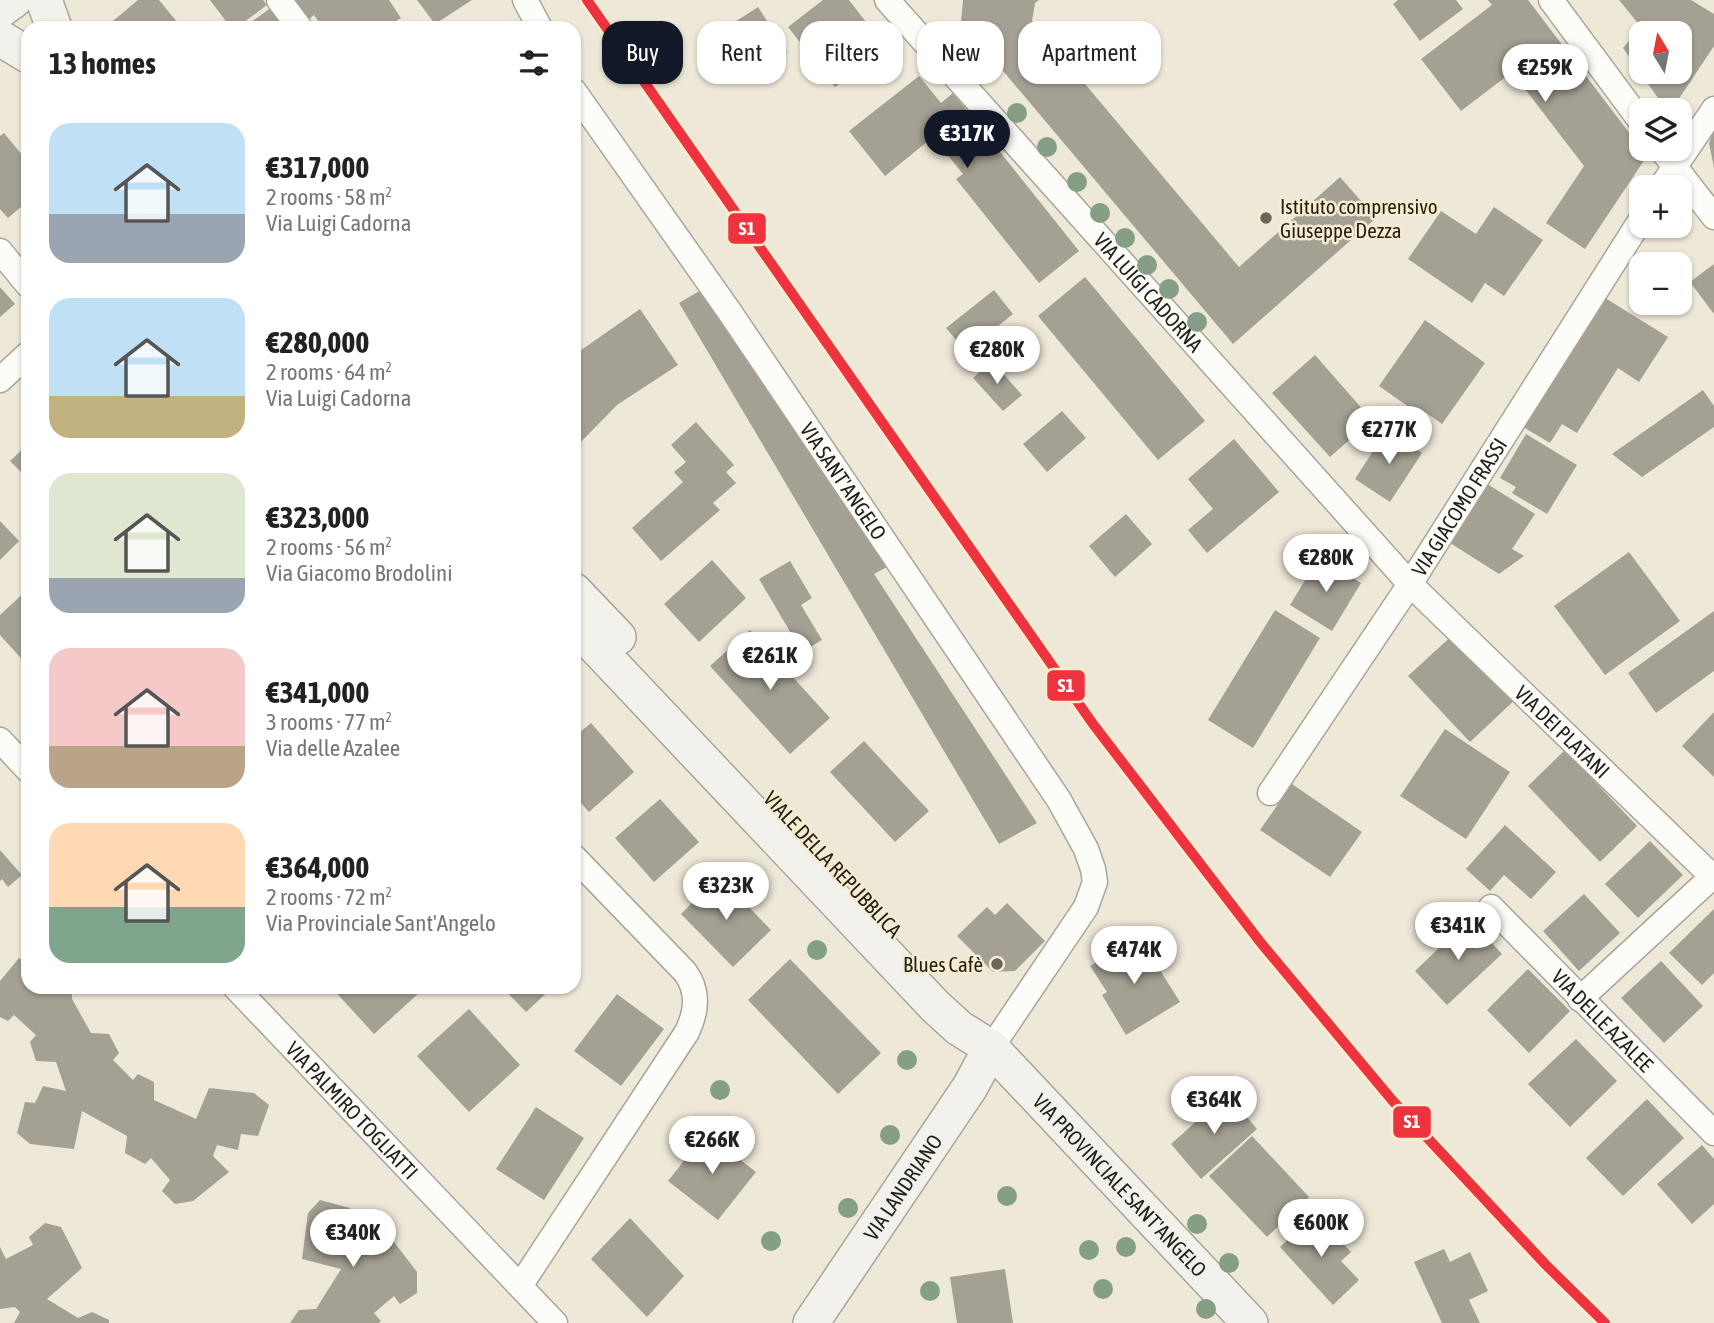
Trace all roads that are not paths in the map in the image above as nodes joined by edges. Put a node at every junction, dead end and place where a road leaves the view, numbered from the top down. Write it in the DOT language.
graph roads {
  1 [pos="14,0"];
  2 [pos="44,0"];
  3 [pos="279,0"];
  4 [pos="525,0"];
  5 [pos="1550,0"];
  6 [pos="900,4"];
  7 [pos="0,10"];
  8 [pos="52,21"];
  9 [pos="295,21"];
  10 [pos="536,21"];
  11 [pos="0,38"];
  12 [pos="21,51"];
  13 [pos="581,101"];
  14 [pos="1629,106"];
  15 [pos="1714,109"];
  16 [pos="1665,167"];
  17 [pos="1714,217"];
  18 [pos="1629,238"];
  19 [pos="0,251"];
  20 [pos="21,276"];
  21 [pos="21,360"];
  22 [pos="0,380"];
  23 [pos="1410,584"];
  24 [pos="581,598"];
  25 [pos="581,631"];
  26 [pos="0,740"];
  27 [pos="21,762"];
  28 [pos="1270,793"];
  29 [pos="581,864"];
  30 [pos="1713,878"];
  31 [pos="1491,907"];
  32 [pos="242,994"];
  33 [pos="1580,999"];
  34 [pos="991,1048"];
  35 [pos="1714,1133"];
  36 [pos="520,1286"];
  37 [pos="555,1323"];
  38 [pos="811,1323"];
  39 [pos="1250,1323"];
  1 -- 7 [label="street"];
  2 -- 8 [label="street"];
  3 -- 9 [label="street"];
  4 -- 10 [label="street"];
  5 -- 14 [label="street"];
  6 -- 23 [label="street, VIA LUIGI CADORNA"];
  11 -- 12 [label="street"];
  13 -- 34 [label="street, VIA SANT'ANGELO"];
  15 -- 16 [label="street"];
  16 -- 17 [label="street"];
  18 -- 23 [label="street, VIA GIACOMO FRASSI"];
  19 -- 20 [label="street"];
  21 -- 22 [label="street"];
  23 -- 28 [label="street, VIA GIACOMO FRASSI"];
  23 -- 30 [label="street, VIA DEI PLATANI"];
  24 -- 34 [label="street, VIALE DELLA REPUBBLICA"];
  25 -- 34 [label="street, VIALE DELLA REPUBBLICA"];
  26 -- 27 [label="street"];
  29 -- 36 [label="street"];
  30 -- 33 [label="street"];
  31 -- 33 [label="street, VIA DELLE AZALEE"];
  32 -- 36 [label="street, VIA PALMIRO TOGLIATTI"];
  33 -- 35 [label="street, VIA DELLE AZALEE"];
  34 -- 38 [label="street, VIA LANDRIANO"];
  34 -- 39 [label="street, VIA PROVINCIALE SANT'ANGELO"];
  36 -- 37 [label="street, VIA PALMIRO TOGLIATTI"];
}
